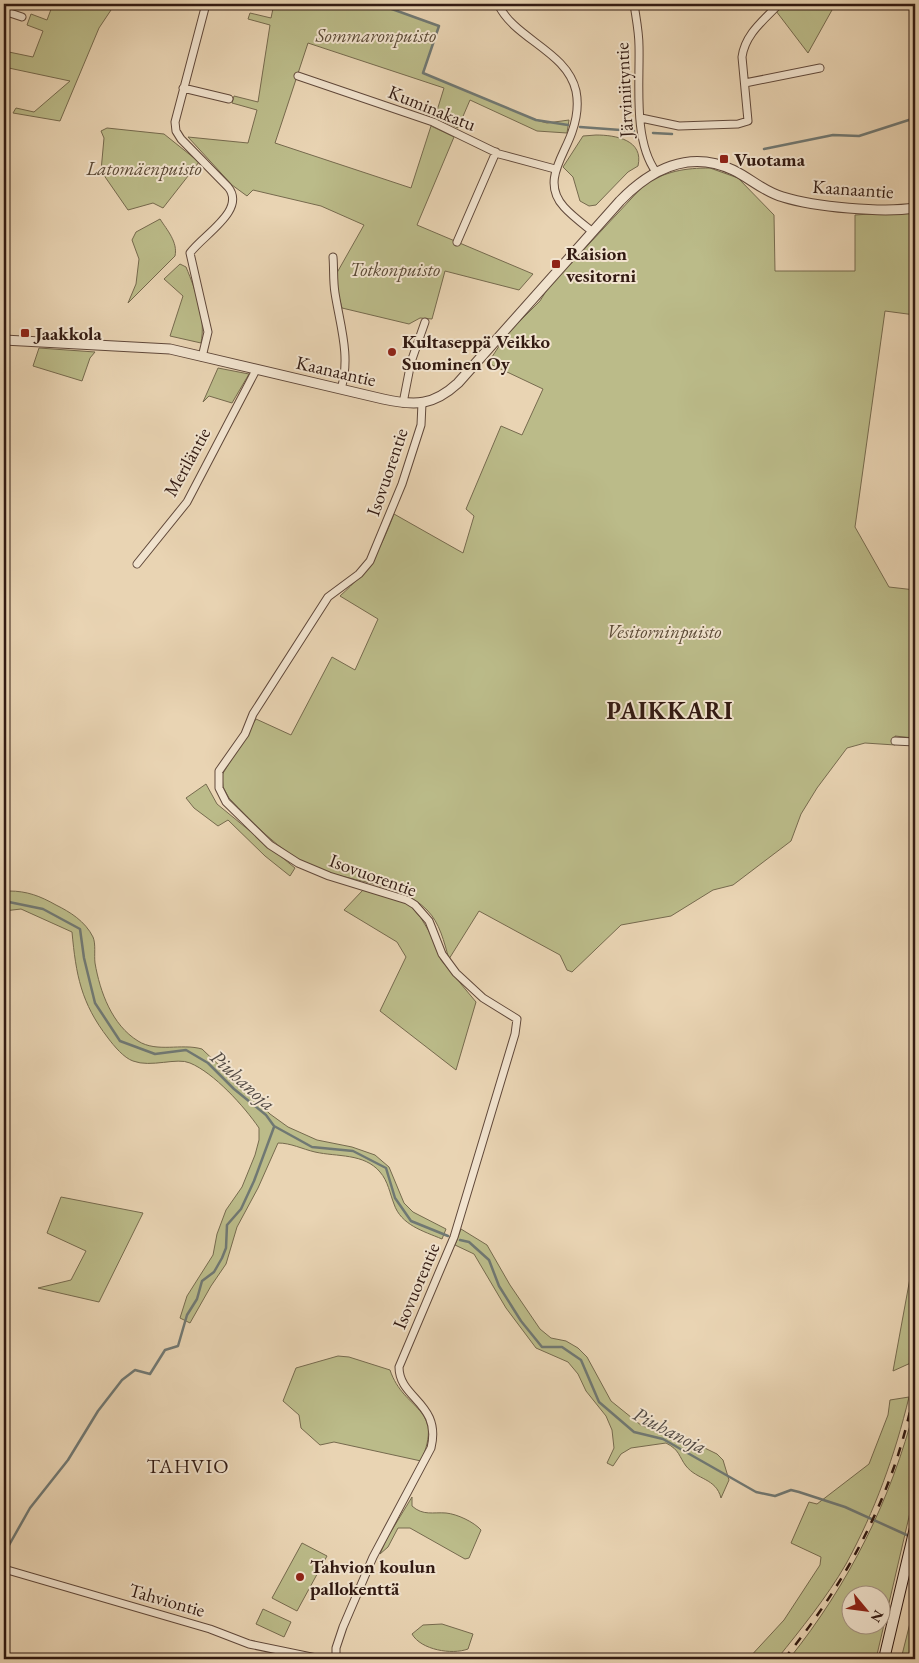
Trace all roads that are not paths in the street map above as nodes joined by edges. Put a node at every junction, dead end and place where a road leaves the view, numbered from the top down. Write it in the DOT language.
graph roads {
  1 [pos="206,4"];
  2 [pos="498,4"];
  3 [pos="634,4"];
  4 [pos="779,4"];
  5 [pos="4,11"];
  6 [pos="22,17"];
  7 [pos="820,68"];
  8 [pos="298,76"];
  9 [pos="745,83"];
  10 [pos="183,88"];
  11 [pos="229,99"];
  12 [pos="641,118"];
  13 [pos="496,152"];
  14 [pos="555,169"];
  15 [pos="656,172"];
  16 [pos="915,208"];
  17 [pos="593,232"];
  18 [pos="458,242"];
  19 [pos="333,257"];
  20 [pos="425,322"];
  21 [pos="4,340"];
  22 [pos="202,357"];
  23 [pos="256,370"];
  24 [pos="341,389"];
  25 [pos="403,403"];
  26 [pos="422,403"];
  27 [pos="137,564"];
  28 [pos="894,741"];
  29 [pos="915,742"];
  30 [pos="915,1528"];
  31 [pos="4,1569"];
  32 [pos="321,1659"];
  33 [pos="336,1659"];
  34 [pos="884,1659"];
  1 -- 10 [label="street"];
  2 -- 14 [label="street"];
  3 -- 12 [label="street, Järviniityntie"];
  4 -- 9 [label="street"];
  5 -- 6 [label="street"];
  7 -- 9 [label="street"];
  8 -- 13 [label="street, Kuminakatu"];
  9 -- 12 [label="street"];
  10 -- 11 [label="street"];
  10 -- 22 [label="street"];
  12 -- 15 [label="street, Järviniityntie"];
  13 -- 14 [label="street, Kuminakatu"];
  13 -- 18 [label="street"];
  14 -- 17 [label="street"];
  15 -- 16 [label="street, Kaanaantie"];
  15 -- 17 [label="street, Kaanaantie"];
  17 -- 26 [label="street, Kaanaantie"];
  19 -- 24 [label="street"];
  20 -- 25 [label="street"];
  21 -- 22 [label="street, Kaanaantie"];
  22 -- 23 [label="street, Kaanaantie"];
  23 -- 24 [label="street, Kaanaantie"];
  23 -- 27 [label="street, Meriläntie"];
  24 -- 25 [label="street, Kaanaantie"];
  25 -- 26 [label="street, Kaanaantie"];
  26 -- 33 [label="street, Isovuorentie"];
  28 -- 29 [label="street"];
  30 -- 34 [label="main road"];
  31 -- 32 [label="street, Tahviontie"];
}
